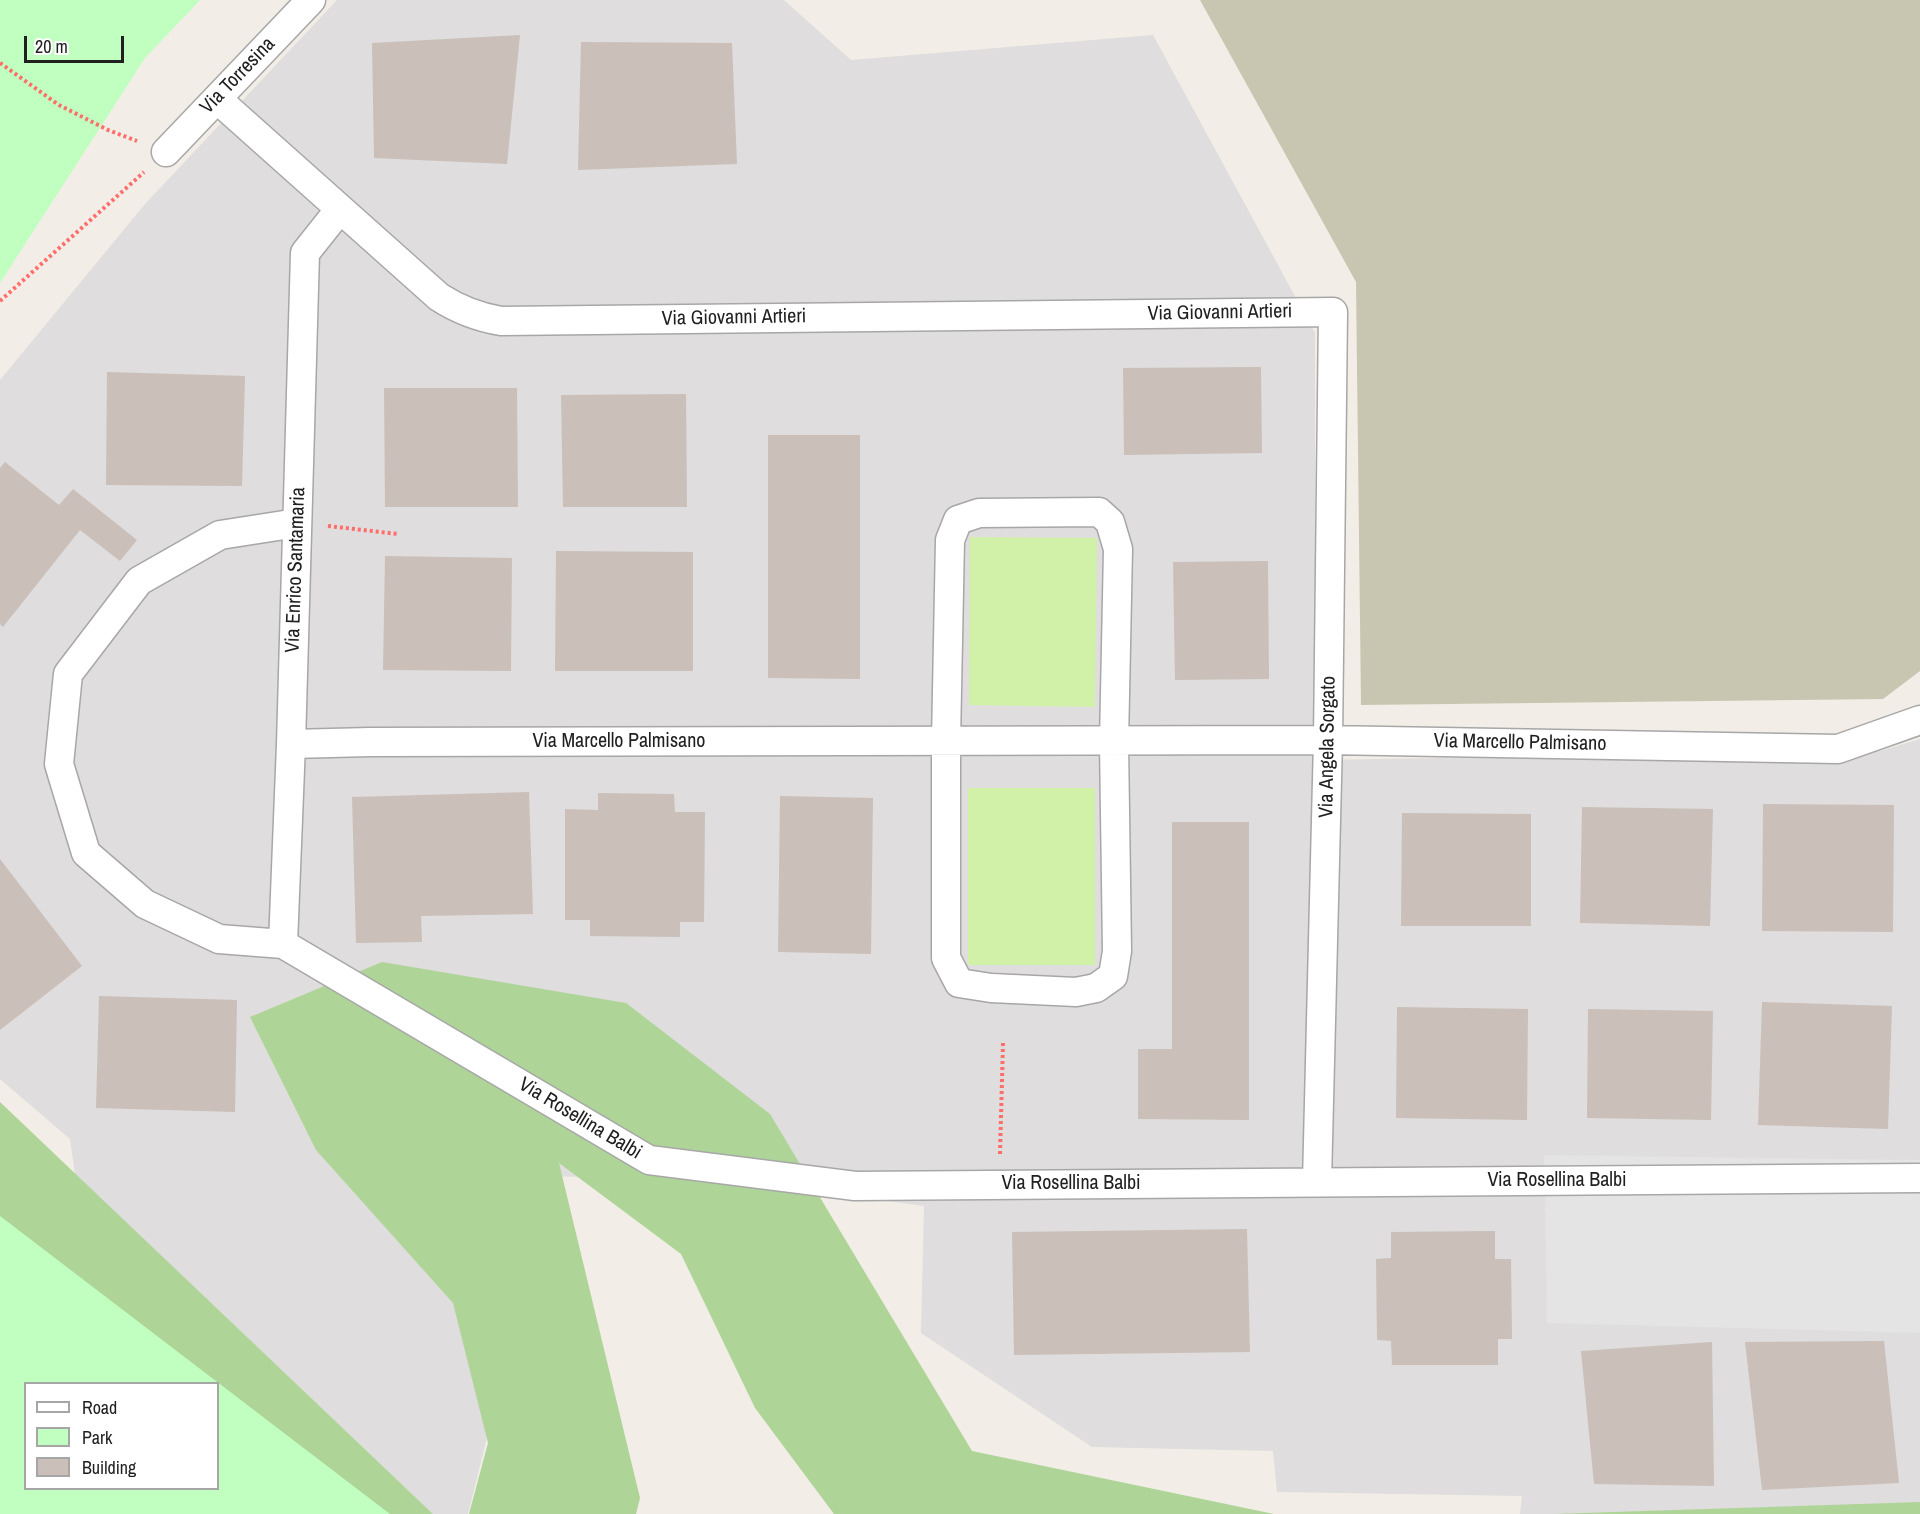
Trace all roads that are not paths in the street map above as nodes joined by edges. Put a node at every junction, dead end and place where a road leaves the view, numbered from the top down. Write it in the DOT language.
graph roads {
  1 [pos="311,0"];
  2 [pos="217,99"];
  3 [pos="166,152"];
  4 [pos="340,208"];
  5 [pos="1333,312"];
  6 [pos="297,523"];
  7 [pos="1920,720"];
  8 [pos="1328,740"];
  9 [pos="946,741"];
  10 [pos="1114,742"];
  11 [pos="291,744"];
  12 [pos="283,944"];
  13 [pos="1920,1178"];
  14 [pos="1317,1182"];
  1 -- 2 [label="street, Via Torresina"];
  2 -- 3 [label="street, Via Torresina"];
  2 -- 4 [label="street, Via Giovanni Artieri"];
  4 -- 5 [label="street, Via Giovanni Artieri"];
  4 -- 6 [label="street, Via Enrico Santamaria"];
  5 -- 8 [label="street, Via Angela Sorgato"];
  6 -- 11 [label="street, Via Enrico Santamaria"];
  6 -- 12 [label="street"];
  7 -- 8 [label="street, Via Marcello Palmisano"];
  8 -- 10 [label="street, Via Marcello Palmisano"];
  8 -- 14 [label="street, Via Angela Sorgato"];
  9 -- 10 [label="street, Via Marcello Palmisano"];
  9 -- 10 [label="street"];
  9 -- 10 [label="street"];
  9 -- 11 [label="street, Via Marcello Palmisano"];
  11 -- 12 [label="street, Via Enrico Santamaria"];
  12 -- 14 [label="street, Via Rosellina Balbi"];
  13 -- 14 [label="street, Via Rosellina Balbi"];
}
